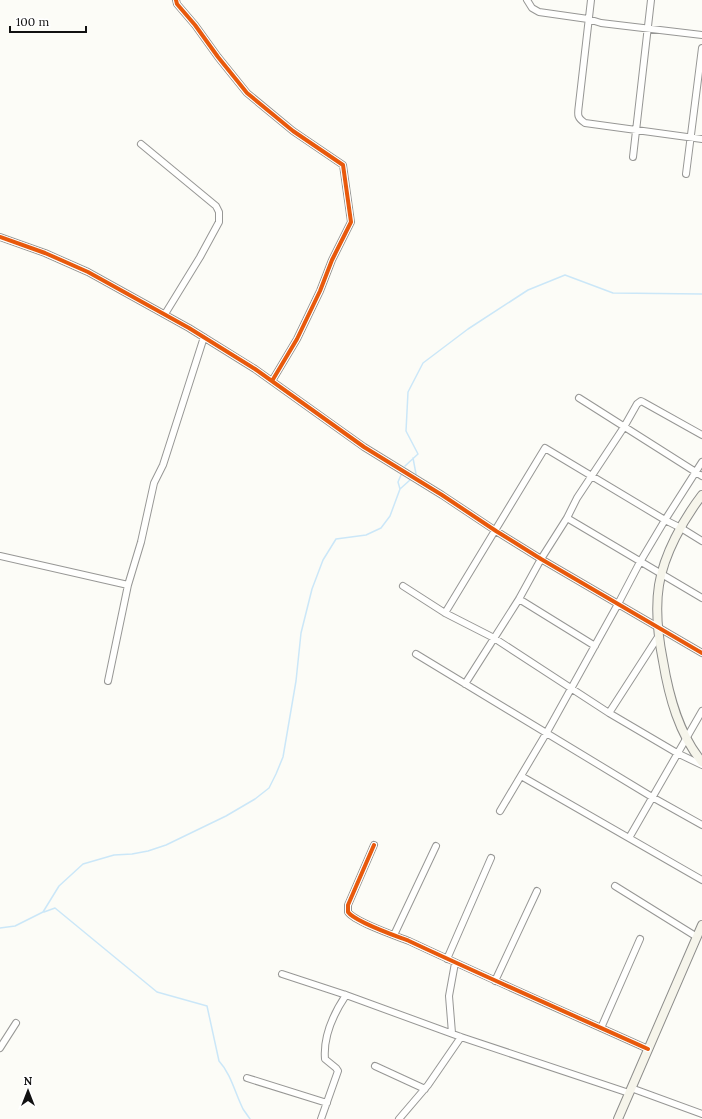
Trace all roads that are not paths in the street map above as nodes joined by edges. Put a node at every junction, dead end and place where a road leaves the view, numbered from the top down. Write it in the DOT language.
graph roads {
  1 [pos="176,0"];
  2 [pos="528,0"];
  3 [pos="591,0"];
  4 [pos="651,0"];
  5 [pos="588,19"];
  6 [pos="647,28"];
  7 [pos="702,35"];
  8 [pos="702,48"];
  9 [pos="636,130"];
  10 [pos="691,138"];
  11 [pos="702,139"];
  12 [pos="141,144"];
  13 [pos="633,157"];
  14 [pos="686,174"];
  15 [pos="0,237"];
  16 [pos="165,314"];
  17 [pos="204,337"];
  18 [pos="272,381"];
  19 [pos="579,398"];
  20 [pos="624,427"];
  21 [pos="702,435"];
  22 [pos="702,462"];
  23 [pos="695,472"];
  24 [pos="592,476"];
  25 [pos="702,476"];
  26 [pos="702,495"];
  27 [pos="567,518"];
  28 [pos="665,520"];
  29 [pos="681,528"];
  30 [pos="496,531"];
  31 [pos="702,541"];
  32 [pos="0,556"];
  33 [pos="541,559"];
  34 [pos="640,562"];
  35 [pos="661,575"];
  36 [pos="128,585"];
  37 [pos="402,586"];
  38 [pos="702,598"];
  39 [pos="519,599"];
  40 [pos="618,604"];
  41 [pos="445,613"];
  42 [pos="658,627"];
  43 [pos="658,637"];
  44 [pos="494,638"];
  45 [pos="595,646"];
  46 [pos="702,653"];
  47 [pos="416,654"];
  48 [pos="108,680"];
  49 [pos="465,684"];
  50 [pos="570,688"];
  51 [pos="702,711"];
  52 [pos="609,713"];
  53 [pos="546,732"];
  54 [pos="686,737"];
  55 [pos="677,753"];
  56 [pos="702,762"];
  57 [pos="702,766"];
  58 [pos="521,776"];
  59 [pos="652,796"];
  60 [pos="500,811"];
  61 [pos="702,826"];
  62 [pos="629,838"];
  63 [pos="374,845"];
  64 [pos="436,846"];
  65 [pos="491,858"];
  66 [pos="702,880"];
  67 [pos="615,886"];
  68 [pos="537,891"];
  69 [pos="702,925"];
  70 [pos="394,935"];
  71 [pos="697,937"];
  72 [pos="640,939"];
  73 [pos="447,959"];
  74 [pos="456,964"];
  75 [pos="282,974"];
  76 [pos="495,981"];
  77 [pos="346,995"];
  78 [pos="16,1023"];
  79 [pos="601,1028"];
  80 [pos="452,1033"];
  81 [pos="461,1037"];
  82 [pos="0,1048"];
  83 [pos="648,1048"];
  84 [pos="375,1066"];
  85 [pos="247,1078"];
  86 [pos="425,1089"];
  87 [pos="630,1091"];
  88 [pos="327,1103"];
  89 [pos="702,1114"];
  90 [pos="321,1119"];
  91 [pos="399,1119"];
  92 [pos="618,1119"];
  1 -- 18 [label="street"];
  2 -- 5 [label="street"];
  3 -- 5 [label="street"];
  4 -- 6 [label="street"];
  5 -- 6 [label="street"];
  5 -- 9 [label="street"];
  6 -- 7 [label="street"];
  6 -- 9 [label="street"];
  8 -- 10 [label="street"];
  9 -- 10 [label="street"];
  9 -- 13 [label="street"];
  10 -- 11 [label="street"];
  10 -- 14 [label="street"];
  12 -- 16 [label="street"];
  15 -- 16 [label="street"];
  16 -- 17 [label="street"];
  17 -- 18 [label="street"];
  17 -- 36 [label="street"];
  18 -- 30 [label="street"];
  19 -- 20 [label="street"];
  20 -- 21 [label="street"];
  20 -- 23 [label="street"];
  20 -- 24 [label="street"];
  22 -- 23 [label="street"];
  23 -- 25 [label="street"];
  23 -- 28 [label="street"];
  24 -- 27 [label="street"];
  24 -- 28 [label="street"];
  24 -- 30 [label="street"];
  26 -- 29 [label="street"];
  27 -- 33 [label="street"];
  27 -- 34 [label="street"];
  28 -- 29 [label="street"];
  28 -- 34 [label="street"];
  29 -- 31 [label="street"];
  29 -- 35 [label="street"];
  30 -- 33 [label="street"];
  30 -- 41 [label="street"];
  32 -- 36 [label="street"];
  33 -- 39 [label="street"];
  33 -- 40 [label="street"];
  34 -- 35 [label="street"];
  34 -- 40 [label="street"];
  35 -- 38 [label="street"];
  35 -- 42 [label="street"];
  36 -- 48 [label="street"];
  37 -- 41 [label="street"];
  39 -- 44 [label="street"];
  39 -- 45 [label="street"];
  40 -- 42 [label="street"];
  40 -- 45 [label="street"];
  41 -- 44 [label="street"];
  42 -- 43 [label="street"];
  42 -- 46 [label="street"];
  43 -- 52 [label="street"];
  43 -- 54 [label="street"];
  44 -- 49 [label="street"];
  44 -- 50 [label="street"];
  45 -- 50 [label="street"];
  47 -- 49 [label="street"];
  49 -- 53 [label="street"];
  50 -- 52 [label="street"];
  50 -- 53 [label="street"];
  51 -- 54 [label="street"];
  52 -- 55 [label="street"];
  53 -- 58 [label="street"];
  53 -- 59 [label="street"];
  54 -- 55 [label="street"];
  54 -- 56 [label="street"];
  55 -- 57 [label="street"];
  55 -- 59 [label="street"];
  58 -- 60 [label="street"];
  58 -- 62 [label="street"];
  59 -- 61 [label="street"];
  59 -- 62 [label="street"];
  62 -- 66 [label="street"];
  63 -- 70 [label="street"];
  64 -- 70 [label="street"];
  65 -- 73 [label="street"];
  67 -- 71 [label="street"];
  68 -- 76 [label="street"];
  69 -- 71 [label="street"];
  70 -- 73 [label="street"];
  71 -- 83 [label="street"];
  72 -- 79 [label="street"];
  73 -- 74 [label="street"];
  74 -- 76 [label="street"];
  74 -- 80 [label="street"];
  75 -- 77 [label="street"];
  76 -- 79 [label="street"];
  77 -- 80 [label="street"];
  77 -- 88 [label="street"];
  78 -- 82 [label="street"];
  79 -- 83 [label="street"];
  80 -- 81 [label="street"];
  81 -- 86 [label="street"];
  81 -- 87 [label="street"];
  83 -- 87 [label="street"];
  84 -- 86 [label="street"];
  85 -- 88 [label="street"];
  86 -- 91 [label="street"];
  87 -- 89 [label="street"];
  87 -- 92 [label="street"];
  88 -- 90 [label="street"];
}
